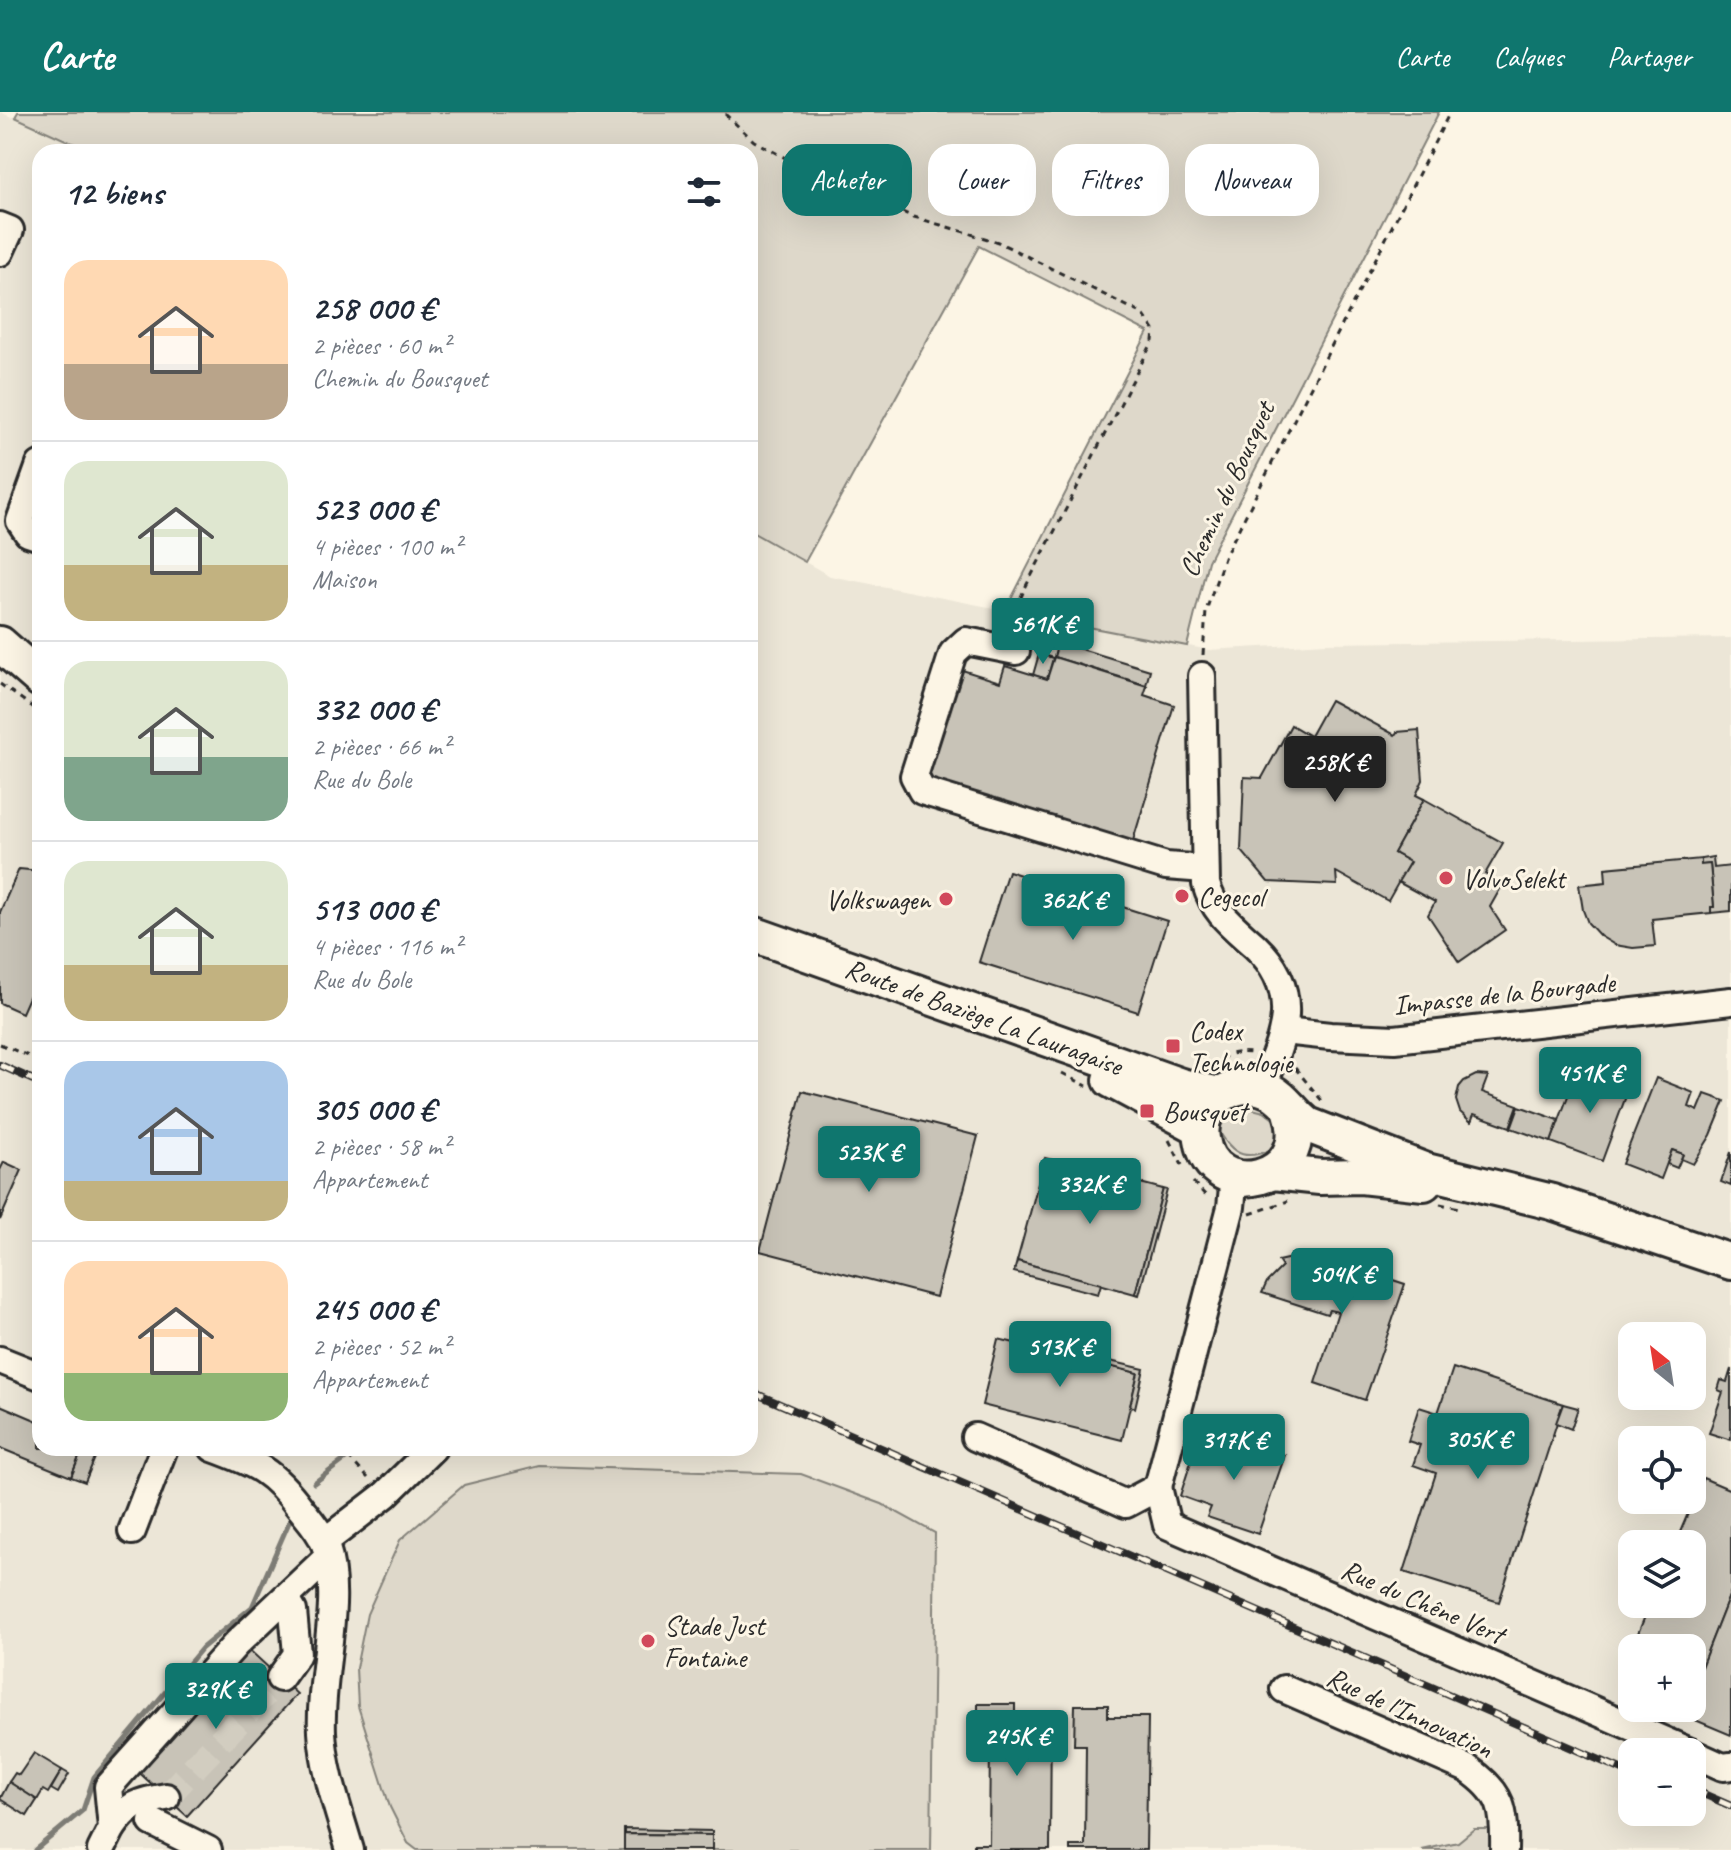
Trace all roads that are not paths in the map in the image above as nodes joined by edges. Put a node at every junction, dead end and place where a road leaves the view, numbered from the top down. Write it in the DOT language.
graph roads {
  1 [pos="0,226"];
  2 [pos="0,252"];
  3 [pos="32,487"];
  4 [pos="32,534"];
  5 [pos="0,644"];
  6 [pos="1008,649"];
  7 [pos="0,666"];
  8 [pos="32,672"];
  9 [pos="1202,676"];
  10 [pos="32,690"];
  11 [pos="1205,869"];
  12 [pos="758,936"];
  13 [pos="758,951"];
  14 [pos="1731,1001"];
  15 [pos="1284,1031"];
  16 [pos="1261,1070"];
  17 [pos="1213,1084"];
  18 [pos="1291,1112"];
  19 [pos="1201,1128"];
  20 [pos="1234,1177"];
  21 [pos="1280,1187"];
  22 [pos="1731,1262"];
  23 [pos="1731,1276"];
  24 [pos="0,1360"];
  25 [pos="32,1371"];
  26 [pos="975,1437"];
  27 [pos="161,1456"];
  28 [pos="236,1456"];
  29 [pos="425,1456"];
  30 [pos="1158,1487"];
  31 [pos="132,1531"];
  32 [pos="321,1541"];
  33 [pos="285,1598"];
  34 [pos="280,1678"];
  35 [pos="1284,1689"];
  36 [pos="1659,1738"];
  37 [pos="1706,1759"];
  38 [pos="1731,1766"];
  39 [pos="166,1797"];
  40 [pos="152,1822"];
  41 [pos="107,1839"];
  42 [pos="208,1850"];
  43 [pos="350,1850"];
  44 [pos="1504,1850"];
  1 -- 2 [label="street"];
  3 -- 4 [label="street"];
  5 -- 8 [label="main road"];
  6 -- 11 [label="street"];
  7 -- 10 [label="main road"];
  9 -- 11 [label="street"];
  11 -- 15 [label="street"];
  12 -- 17 [label="main road, Route de Baziège La Lauragaise"];
  13 -- 19 [label="main road, Route de Baziège La Lauragaise"];
  14 -- 15 [label="street, Impasse de la Bourgade"];
  15 -- 16 [label="street"];
  16 -- 17 [label="main road"];
  16 -- 18 [label="main road"];
  17 -- 19 [label="main road"];
  18 -- 21 [label="main road"];
  18 -- 22 [label="main road"];
  19 -- 20 [label="main road"];
  20 -- 21 [label="main road"];
  20 -- 30 [label="street"];
  21 -- 23 [label="main road"];
  24 -- 25 [label="street"];
  26 -- 30 [label="street"];
  27 -- 31 [label="street"];
  28 -- 32 [label="street"];
  29 -- 32 [label="street"];
  30 -- 36 [label="street, Rue du Chêne Vert"];
  32 -- 33 [label="street"];
  32 -- 43 [label="street"];
  33 -- 34 [label="street"];
  33 -- 41 [label="street"];
  35 -- 44 [label="street, Rue de l'Innovation"];
  37 -- 38 [label="street, Rue du Chêne Vert"];
  39 -- 41 [label="street"];
  40 -- 42 [label="street"];
}
